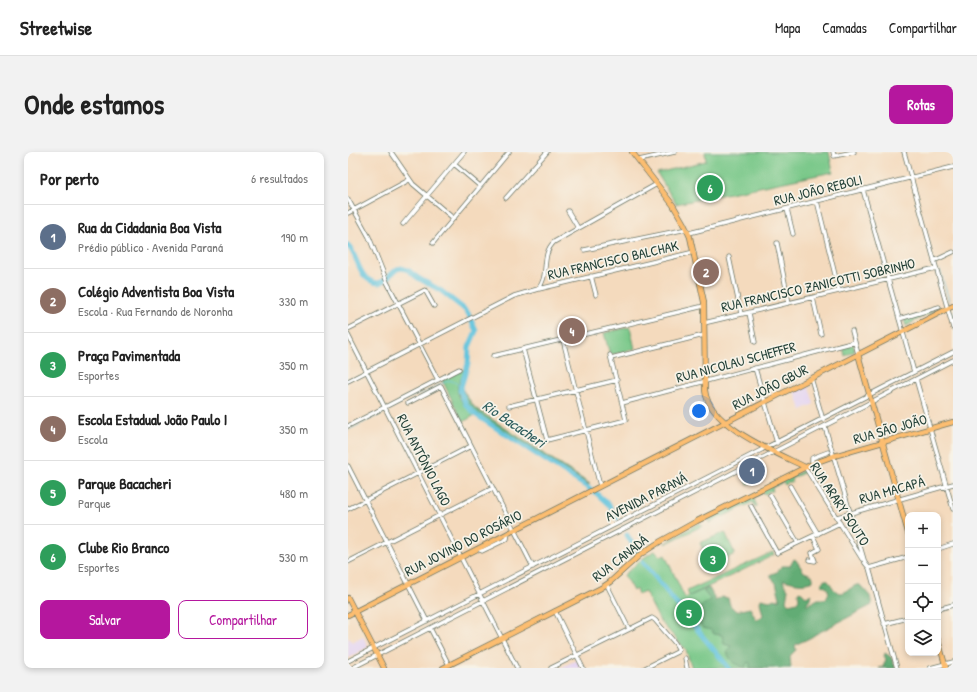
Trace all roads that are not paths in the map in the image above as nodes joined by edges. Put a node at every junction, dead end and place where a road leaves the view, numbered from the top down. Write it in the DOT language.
graph roads {
  1 [pos="392,152"];
  2 [pos="464,152"];
  3 [pos="547,152"];
  4 [pos="632,152"];
  5 [pos="675,152"];
  6 [pos="854,152"];
  7 [pos="905,152"];
  8 [pos="507,153"];
  9 [pos="834,154"];
  10 [pos="639,160"];
  11 [pos="454,164"];
  12 [pos="953,167"];
  13 [pos="911,178"];
  14 [pos="409,180"];
  15 [pos="657,184"];
  16 [pos="480,186"];
  17 [pos="863,190"];
  18 [pos="427,196"];
  19 [pos="506,198"];
  20 [pos="348,199"];
  21 [pos="816,201"];
  22 [pos="787,209"];
  23 [pos="354,210"];
  24 [pos="568,211"];
  25 [pos="348,214"];
  26 [pos="453,218"];
  27 [pos="403,224"];
  28 [pos="578,228"];
  29 [pos="688,231"];
  30 [pos="793,234"];
  31 [pos="432,243"];
  32 [pos="777,243"];
  33 [pos="584,250"];
  34 [pos="694,252"];
  35 [pos="953,252"];
  36 [pos="728,257"];
  37 [pos="934,261"];
  38 [pos="936,268"];
  39 [pos="591,276"];
  40 [pos="888,280"];
  41 [pos="538,289"];
  42 [pos="838,291"];
  43 [pos="596,295"];
  44 [pos="813,298"];
  45 [pos="398,303"];
  46 [pos="790,303"];
  47 [pos="434,306"];
  48 [pos="704,306"];
  49 [pos="953,306"];
  50 [pos="938,307"];
  51 [pos="948,308"];
  52 [pos="749,313"];
  53 [pos="741,314"];
  54 [pos="899,320"];
  55 [pos="704,323"];
  56 [pos="953,328"];
  57 [pos="348,329"];
  58 [pos="852,330"];
  59 [pos="903,331"];
  60 [pos="821,334"];
  61 [pos="348,335"];
  62 [pos="704,335"];
  63 [pos="563,340"];
  64 [pos="755,342"];
  65 [pos="855,342"];
  66 [pos="419,344"];
  67 [pos="523,349"];
  68 [pos="953,352"];
  69 [pos="858,354"];
  70 [pos="493,356"];
  71 [pos="953,360"];
  72 [pos="755,368"];
  73 [pos="459,369"];
  74 [pos="366,371"];
  75 [pos="914,372"];
  76 [pos="811,378"];
  77 [pos="916,379"];
  78 [pos="348,380"];
  79 [pos="438,380"];
  80 [pos="617,380"];
  81 [pos="705,382"];
  82 [pos="576,390"];
  83 [pos="536,399"];
  84 [pos="870,399"];
  85 [pos="765,402"];
  86 [pos="408,403"];
  87 [pos="622,403"];
  88 [pos="509,406"];
  89 [pos="385,407"];
  90 [pos="823,420"];
  91 [pos="726,422"];
  92 [pos="953,422"];
  93 [pos="348,426"];
  94 [pos="825,426"];
  95 [pos="930,429"];
  96 [pos="586,430"];
  97 [pos="882,442"];
  98 [pos="777,443"];
  99 [pos="472,446"];
  100 [pos="771,450"];
  101 [pos="828,452"];
  102 [pos="818,455"];
  103 [pos="834,456"];
  104 [pos="824,459"];
  105 [pos="812,464"];
  106 [pos="348,466"];
  107 [pos="805,467"];
  108 [pos="418,474"];
  109 [pos="953,484"];
  110 [pos="790,486"];
  111 [pos="946,486"];
  112 [pos="598,487"];
  113 [pos="493,488"];
  114 [pos="589,492"];
  115 [pos="770,495"];
  116 [pos="365,500"];
  117 [pos="898,500"];
  118 [pos="751,506"];
  119 [pos="348,509"];
  120 [pos="953,509"];
  121 [pos="850,513"];
  122 [pos="439,515"];
  123 [pos="837,517"];
  124 [pos="840,523"];
  125 [pos="905,523"];
  126 [pos="514,530"];
  127 [pos="818,534"];
  128 [pos="813,536"];
  129 [pos="386,542"];
  130 [pos="798,543"];
  131 [pos="953,544"];
  132 [pos="941,548"];
  133 [pos="461,557"];
  134 [pos="905,558"];
  135 [pos="809,560"];
  136 [pos="348,562"];
  137 [pos="865,563"];
  138 [pos="533,567"];
  139 [pos="869,568"];
  140 [pos="408,584"];
  141 [pos="607,585"];
  142 [pos="480,594"];
  143 [pos="348,598"];
  144 [pos="483,601"];
  145 [pos="953,605"];
  146 [pos="941,608"];
  147 [pos="355,611"];
  148 [pos="555,611"];
  149 [pos="348,614"];
  150 [pos="905,619"];
  151 [pos="427,621"];
  152 [pos="884,624"];
  153 [pos="430,628"];
  154 [pos="629,629"];
  155 [pos="502,638"];
  156 [pos="374,648"];
  157 [pos="941,651"];
  158 [pos="377,655"];
  159 [pos="577,655"];
  160 [pos="685,658"];
  161 [pos="348,661"];
  162 [pos="953,662"];
  163 [pos="449,665"];
  164 [pos="945,666"];
  165 [pos="352,668"];
  166 [pos="384,668"];
  167 [pos="443,668"];
  168 [pos="517,668"];
  169 [pos="551,668"];
  170 [pos="583,668"];
  171 [pos="645,668"];
  172 [pos="687,668"];
  173 [pos="897,668"];
  174 [pos="930,668"];
  1 -- 14 [label="street"];
  2 -- 11 [label="street"];
  3 -- 19 [label="street"];
  4 -- 10 [label="main road, RUA ARARY SOUTO"];
  5 -- 10 [label="street"];
  6 -- 9 [label="street"];
  7 -- 13 [label="street"];
  8 -- 16 [label="street"];
  10 -- 15 [label="main road, RUA ARARY SOUTO"];
  11 -- 16 [label="street"];
  11 -- 18 [label="street"];
  12 -- 13 [label="street, RUA JOÃO REBOLI"];
  13 -- 17 [label="street, RUA JOÃO REBOLI"];
  13 -- 37 [label="street"];
  14 -- 18 [label="street"];
  14 -- 23 [label="street"];
  15 -- 28 [label="street"];
  15 -- 29 [label="main road, RUA ARARY SOUTO"];
  16 -- 26 [label="street"];
  17 -- 21 [label="street, RUA JOÃO REBOLI"];
  17 -- 40 [label="street"];
  18 -- 26 [label="street"];
  18 -- 27 [label="street"];
  20 -- 23 [label="street"];
  21 -- 22 [label="street, RUA JOÃO REBOLI"];
  21 -- 42 [label="street"];
  22 -- 29 [label="street, RUA JOÃO REBOLI"];
  22 -- 30 [label="street"];
  23 -- 25 [label="street"];
  23 -- 45 [label="street"];
  24 -- 28 [label="street"];
  26 -- 31 [label="street"];
  28 -- 41 [label="street"];
  29 -- 33 [label="street, RUA JOÃO REBOLI"];
  29 -- 34 [label="main road, RUA ARARY SOUTO"];
  32 -- 46 [label="street"];
  34 -- 39 [label="street, RUA FRANCISCO BALCHAK"];
  34 -- 48 [label="main road, RUA ARARY SOUTO"];
  35 -- 37 [label="street"];
  36 -- 53 [label="street"];
  37 -- 38 [label="street"];
  38 -- 40 [label="street, RUA FRANCISCO ZANICOTTI SOBRINHO"];
  38 -- 51 [label="street"];
  39 -- 41 [label="street, RUA FRANCISCO BALCHAK"];
  39 -- 43 [label="street"];
  40 -- 42 [label="street, RUA FRANCISCO ZANICOTTI SOBRINHO"];
  40 -- 54 [label="street"];
  41 -- 66 [label="street, RUA FRANCISCO BALCHAK"];
  42 -- 44 [label="street, RUA FRANCISCO ZANICOTTI SOBRINHO"];
  44 -- 46 [label="street, RUA FRANCISCO ZANICOTTI SOBRINHO"];
  44 -- 60 [label="street"];
  45 -- 47 [label="street"];
  45 -- 57 [label="street"];
  45 -- 66 [label="street"];
  46 -- 52 [label="street, RUA FRANCISCO ZANICOTTI SOBRINHO"];
  48 -- 55 [label="main road, RUA ARARY SOUTO"];
  48 -- 63 [label="street"];
  49 -- 51 [label="main road, RUA JOÃO GBUR"];
  50 -- 54 [label="street"];
  51 -- 56 [label="street"];
  51 -- 59 [label="main road, RUA JOÃO GBUR"];
  52 -- 53 [label="street, RUA FRANCISCO ZANICOTTI SOBRINHO"];
  52 -- 64 [label="street"];
  53 -- 55 [label="street, RUA FRANCISCO ZANICOTTI SOBRINHO"];
  54 -- 59 [label="street"];
  55 -- 62 [label="main road, RUA ARARY SOUTO"];
  58 -- 65 [label="street"];
  59 -- 69 [label="main road, RUA JOÃO GBUR"];
  59 -- 75 [label="street"];
  61 -- 74 [label="street, RUA ANTÔNIO LAGO"];
  62 -- 80 [label="street"];
  62 -- 81 [label="main road, RUA ARARY SOUTO"];
  63 -- 67 [label="street"];
  63 -- 82 [label="street"];
  65 -- 69 [label="street"];
  65 -- 72 [label="street, RUA NICOLAU SCHEFFER"];
  66 -- 74 [label="street, RUA FRANCISCO BALCHAK"];
  66 -- 79 [label="street"];
  67 -- 70 [label="street"];
  67 -- 83 [label="street"];
  68 -- 75 [label="street, AVENIDA PARANÁ"];
  69 -- 76 [label="main road, RUA JOÃO GBUR"];
  69 -- 84 [label="main road"];
  71 -- 77 [label="street, AVENIDA PARANÁ"];
  72 -- 81 [label="street, RUA NICOLAU SCHEFFER"];
  72 -- 85 [label="street"];
  73 -- 79 [label="street"];
  74 -- 78 [label="street, RUA FRANCISCO BALCHAK"];
  74 -- 89 [label="street, RUA ANTÔNIO LAGO"];
  75 -- 84 [label="street, AVENIDA PARANÁ"];
  76 -- 85 [label="main road, RUA JOÃO GBUR"];
  76 -- 90 [label="street"];
  77 -- 84 [label="street, AVENIDA PARANÁ"];
  77 -- 95 [label="street"];
  79 -- 89 [label="street"];
  80 -- 82 [label="street"];
  80 -- 87 [label="street"];
  81 -- 87 [label="street, RUA NICOLAU SCHEFFER"];
  81 -- 91 [label="main road, RUA ARARY SOUTO"];
  82 -- 83 [label="street"];
  82 -- 96 [label="street"];
  83 -- 88 [label="street"];
  83 -- 96 [label="street"];
  84 -- 90 [label="street, AVENIDA PARANÁ"];
  84 -- 94 [label="street, AVENIDA PARANÁ"];
  84 -- 97 [label="main road"];
  85 -- 91 [label="main road, RUA JOÃO GBUR"];
  85 -- 98 [label="street"];
  86 -- 99 [label="street"];
  87 -- 96 [label="street"];
  89 -- 93 [label="street"];
  89 -- 108 [label="street, RUA ANTÔNIO LAGO"];
  90 -- 98 [label="street, AVENIDA PARANÁ"];
  91 -- 100 [label="main road, RUA ARARY SOUTO"];
  91 -- 112 [label="main road, RUA JOÃO GBUR"];
  92 -- 95 [label="main road, RUA SÃO JOÃO"];
  94 -- 100 [label="street, AVENIDA PARANÁ"];
  94 -- 103 [label="street"];
  95 -- 97 [label="main road, RUA SÃO JOÃO"];
  95 -- 111 [label="street"];
  96 -- 112 [label="street"];
  97 -- 103 [label="main road, RUA SÃO JOÃO"];
  97 -- 117 [label="main road"];
  98 -- 100 [label="street, AVENIDA PARANÁ"];
  99 -- 108 [label="street"];
  99 -- 113 [label="street"];
  100 -- 107 [label="main road, RUA ARARY SOUTO"];
  100 -- 138 [label="street, AVENIDA PARANÁ"];
  100 -- 144 [label="street, AVENIDA PARANÁ"];
  101 -- 102 [label="street"];
  102 -- 104 [label="street"];
  102 -- 105 [label="street"];
  103 -- 104 [label="main road, RUA CANADÁ"];
  103 -- 121 [label="street"];
  104 -- 105 [label="main road, RUA CANADÁ"];
  105 -- 107 [label="main road, RUA CANADÁ"];
  106 -- 116 [label="street"];
  107 -- 123 [label="street, RUA ARARY SOUTO"];
  107 -- 141 [label="main road, RUA CANADÁ"];
  108 -- 116 [label="street"];
  108 -- 122 [label="street, RUA ANTÔNIO LAGO"];
  109 -- 111 [label="street, RUA MACAPÁ"];
  110 -- 127 [label="street"];
  111 -- 117 [label="street, RUA MACAPÁ"];
  111 -- 120 [label="street"];
  112 -- 114 [label="main road, RUA JOÃO GBUR"];
  113 -- 122 [label="street"];
  113 -- 126 [label="street"];
  114 -- 126 [label="main road, RUA JOVINO DO ROSÁRIO"];
  115 -- 130 [label="street"];
  116 -- 119 [label="street"];
  116 -- 129 [label="street"];
  117 -- 121 [label="street, RUA MACAPÁ"];
  117 -- 125 [label="main road"];
  118 -- 130 [label="street"];
  121 -- 123 [label="street, RUA MACAPÁ"];
  121 -- 137 [label="street"];
  122 -- 129 [label="street"];
  122 -- 133 [label="street, RUA ANTÔNIO LAGO"];
  123 -- 124 [label="street, RUA ARARY SOUTO"];
  124 -- 127 [label="street"];
  124 -- 137 [label="street, RUA ARARY SOUTO"];
  126 -- 133 [label="main road, RUA JOVINO DO ROSÁRIO"];
  126 -- 138 [label="street"];
  127 -- 128 [label="street"];
  128 -- 130 [label="street"];
  128 -- 135 [label="street"];
  129 -- 136 [label="street"];
  129 -- 140 [label="street"];
  131 -- 132 [label="street"];
  133 -- 140 [label="main road, RUA JOVINO DO ROSÁRIO"];
  133 -- 142 [label="street, RUA ANTÔNIO LAGO"];
  134 -- 139 [label="street"];
  137 -- 139 [label="street, RUA ARARY SOUTO"];
  138 -- 142 [label="street, AVENIDA PARANÁ"];
  139 -- 152 [label="street"];
  140 -- 147 [label="main road, RUA JOVINO DO ROSÁRIO"];
  140 -- 151 [label="street"];
  141 -- 148 [label="main road, RUA CANADÁ"];
  141 -- 154 [label="street"];
  142 -- 144 [label="street, RUA ANTÔNIO LAGO"];
  142 -- 151 [label="street, AVENIDA PARANÁ"];
  143 -- 147 [label="main road"];
  144 -- 153 [label="street, AVENIDA PARANÁ"];
  144 -- 155 [label="street, RUA ANTÔNIO LAGO"];
  145 -- 146 [label="street"];
  147 -- 149 [label="main road, RUA JOVINO DO ROSÁRIO"];
  147 -- 156 [label="main road"];
  148 -- 155 [label="main road, RUA CANADÁ"];
  148 -- 159 [label="street"];
  150 -- 152 [label="street"];
  151 -- 156 [label="street, AVENIDA PARANÁ"];
  152 -- 173 [label="street"];
  153 -- 158 [label="street, AVENIDA PARANÁ"];
  153 -- 163 [label="street"];
  154 -- 159 [label="street"];
  154 -- 171 [label="street"];
  155 -- 163 [label="main road, RUA CANADÁ"];
  155 -- 168 [label="street, RUA ANTÔNIO LAGO"];
  156 -- 158 [label="main road"];
  156 -- 161 [label="street, AVENIDA PARANÁ"];
  157 -- 164 [label="main road"];
  158 -- 165 [label="street, AVENIDA PARANÁ"];
  158 -- 166 [label="main road"];
  159 -- 169 [label="street"];
  159 -- 170 [label="street"];
  160 -- 172 [label="street"];
  162 -- 164 [label="street"];
  163 -- 167 [label="main road, RUA CANADÁ"];
  164 -- 174 [label="street"];
}
